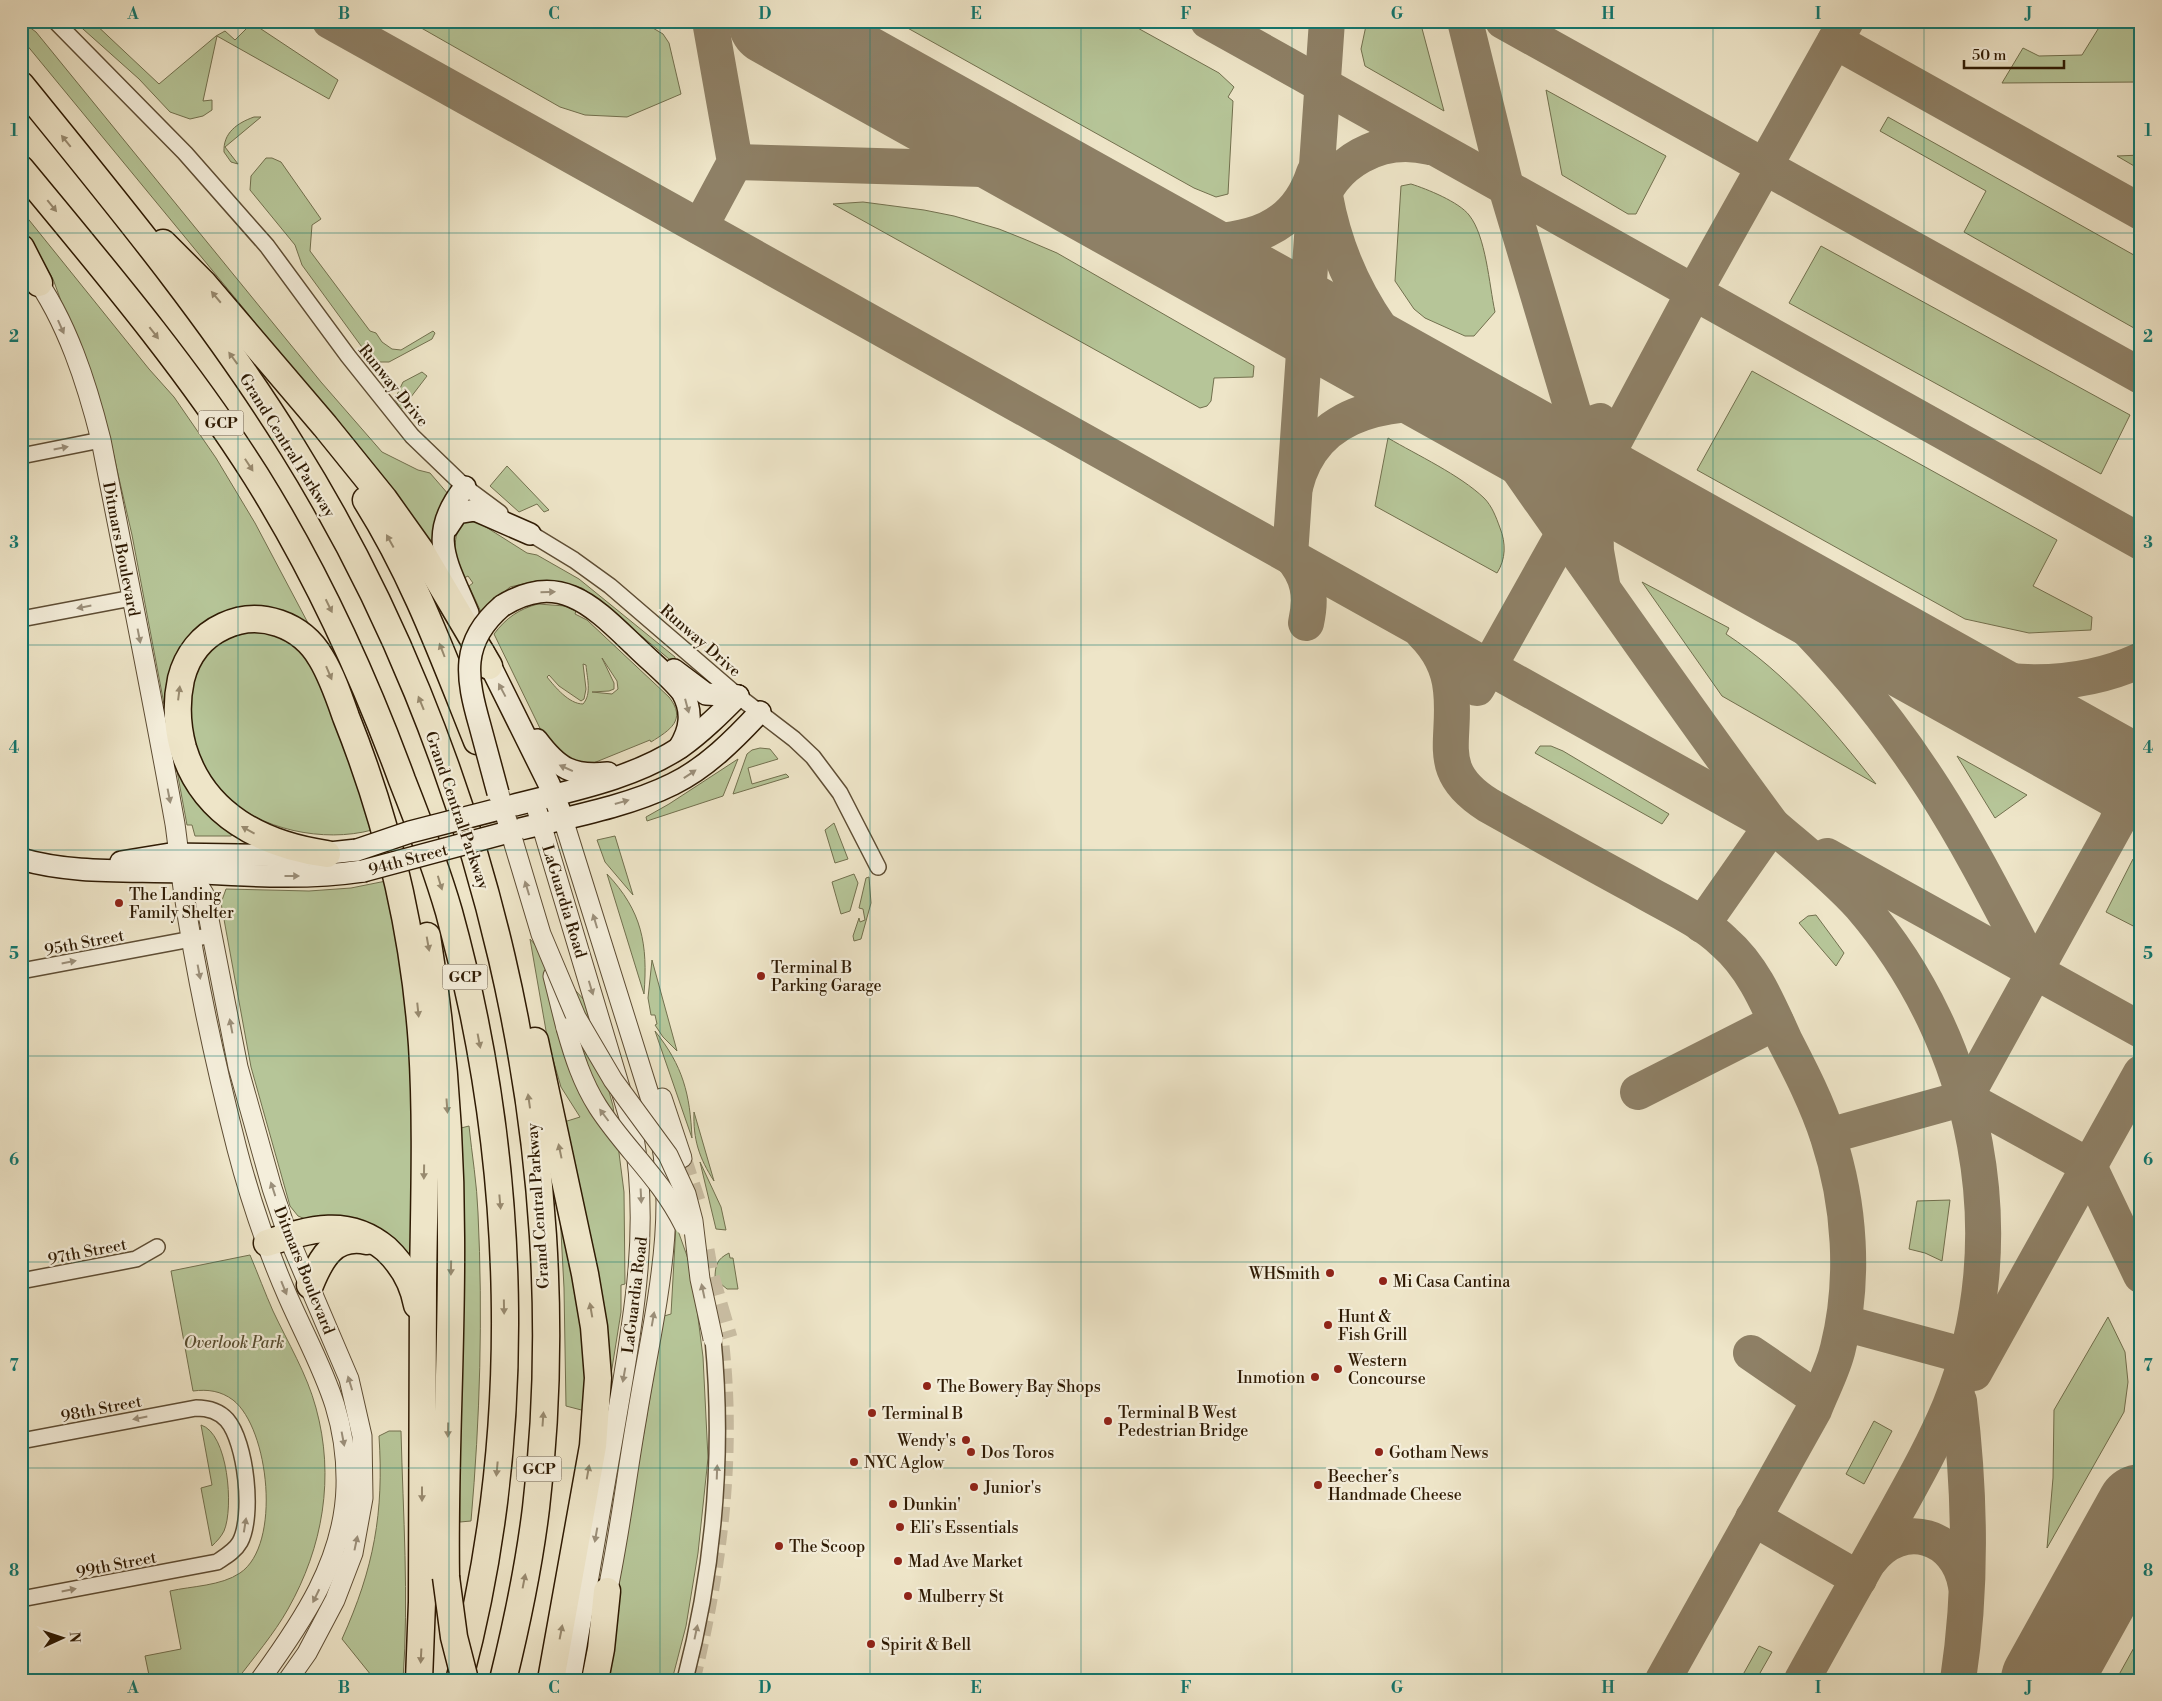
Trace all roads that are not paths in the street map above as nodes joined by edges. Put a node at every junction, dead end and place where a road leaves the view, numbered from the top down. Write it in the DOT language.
graph roads {
  1 [pos="55,21"];
  2 [pos="21,85"];
  3 [pos="21,168"];
  4 [pos="96,179"];
  5 [pos="21,248"];
  6 [pos="21,258"];
  7 [pos="39,283"];
  8 [pos="258,348"];
  9 [pos="101,440"];
  10 [pos="21,456"];
  11 [pos="465,487"];
  12 [pos="530,534"];
  13 [pos="443,543"];
  14 [pos="132,598"];
  15 [pos="21,619"];
  16 [pos="620,632"];
  17 [pos="489,666"];
  18 [pos="738,696"];
  19 [pos="375,706"];
  20 [pos="760,712"];
  21 [pos="515,714"];
  22 [pos="679,748"];
  23 [pos="648,765"];
  24 [pos="451,781"];
  25 [pos="544,798"];
  26 [pos="505,800"];
  27 [pos="563,819"];
  28 [pos="542,824"];
  29 [pos="327,854"];
  30 [pos="21,859"];
  31 [pos="184,867"];
  32 [pos="878,867"];
  33 [pos="541,934"];
  34 [pos="213,935"];
  35 [pos="192,939"];
  36 [pos="21,971"];
  37 [pos="629,1035"];
  38 [pos="682,1158"];
  39 [pos="684,1225"];
  40 [pos="278,1239"];
  41 [pos="157,1247"];
  42 [pos="383,1247"];
  43 [pos="21,1281"];
  44 [pos="310,1285"];
  45 [pos="713,1339"];
  46 [pos="422,1410"];
  47 [pos="21,1440"];
  48 [pos="217,1562"];
  49 [pos="607,1591"];
  50 [pos="21,1599"];
  51 [pos="260,1680"];
  52 [pos="288,1680"];
  53 [pos="419,1680"];
  54 [pos="460,1680"];
  55 [pos="465,1680"];
  56 [pos="503,1680"];
  57 [pos="551,1680"];
  58 [pos="571,1680"];
  59 [pos="585,1680"];
  60 [pos="595,1680"];
  61 [pos="685,1680"];
  1 -- 11 [label="street, Runway Drive"];
  4 -- 2 [label="highway, Grand Central Parkway / GCP, one-way"];
  3 -- 19 [label="highway, GCP, one-way"];
  8 -- 4 [label="highway, one-way"];
  24 -- 4 [label="highway, Grand Central Parkway / GCP, one-way"];
  5 -- 7 [label="highway"];
  6 -- 7 [label="street, Ditmars Boulevard"];
  7 -- 9 [label="street, Ditmars Boulevard, one-way"];
  8 -- 17 [label="highway"];
  26 -- 8 [label="highway, one-way, bridge"];
  10 -- 9 [label="street, one-way"];
  9 -- 14 [label="street, Ditmars Boulevard"];
  11 -- 12 [label="street, Runway Drive"];
  11 -- 13 [label="main road"];
  12 -- 13 [label="main road"];
  12 -- 18 [label="street, Runway Drive"];
  13 -- 17 [label="main road"];
  14 -- 15 [label="street, one-way"];
  14 -- 31 [label="street, Ditmars Boulevard, one-way"];
  16 -- 18 [label="main road"];
  16 -- 22 [label="main road, one-way"];
  26 -- 16 [label="main road, one-way, bridge"];
  21 -- 17 [label="main road, one-way"];
  18 -- 20 [label="street, Runway Drive"];
  18 -- 22 [label="main road, 94th Street"];
  19 -- 54 [label="highway, GCP, one-way"];
  19 -- 55 [label="highway, one-way, bridge"];
  27 -- 20 [label="main road, 94th Street, one-way"];
  20 -- 32 [label="street, Runway Drive"];
  23 -- 21 [label="main road, one-way"];
  21 -- 25 [label="main road"];
  22 -- 23 [label="main road, 94th Street"];
  23 -- 25 [label="main road, 94th Street"];
  56 -- 24 [label="highway, Grand Central Parkway / GCP, one-way"];
  57 -- 24 [label="highway, one-way"];
  25 -- 26 [label="main road, 94th Street"];
  25 -- 27 [label="main road"];
  25 -- 28 [label="street, LaGuardia Road"];
  26 -- 29 [label="main road, 94th Street, bridge"];
  33 -- 26 [label="street, one-way, bridge"];
  27 -- 28 [label="main road, 94th Street"];
  37 -- 27 [label="street, LaGuardia Road, one-way"];
  31 -- 28 [label="main road, 94th Street, one-way, bridge"];
  28 -- 58 [label="street, LaGuardia Road, one-way"];
  29 -- 31 [label="main road, 94th Street"];
  29 -- 46 [label="highway, one-way"];
  30 -- 31 [label="main road, 94th Street"];
  31 -- 34 [label="street, Ditmars Boulevard"];
  31 -- 35 [label="street, Ditmars Boulevard"];
  39 -- 33 [label="street, one-way, bridge"];
  45 -- 33 [label="street, one-way, bridge"];
  34 -- 35 [label="street, 95th Street"];
  40 -- 34 [label="street, Ditmars Boulevard, one-way"];
  36 -- 35 [label="street, 95th Street, one-way"];
  35 -- 40 [label="street, Ditmars Boulevard, one-way"];
  37 -- 38 [label="street"];
  49 -- 37 [label="street, LaGuardia Road, one-way"];
  40 -- 42 [label="highway"];
  40 -- 44 [label="street, Ditmars Boulevard"];
  40 -- 51 [label="street, Ditmars Boulevard, one-way"];
  41 -- 43 [label="street, 97th Street"];
  42 -- 44 [label="highway"];
  42 -- 46 [label="highway"];
  52 -- 44 [label="street, Ditmars Boulevard, one-way"];
  61 -- 45 [label="street, one-way"];
  46 -- 53 [label="highway, one-way"];
  48 -- 47 [label="street, 98th Street, one-way"];
  50 -- 48 [label="street, 99th Street, one-way"];
  49 -- 59 [label="street, LaGuardia Road"];
  49 -- 60 [label="highway"];
}
